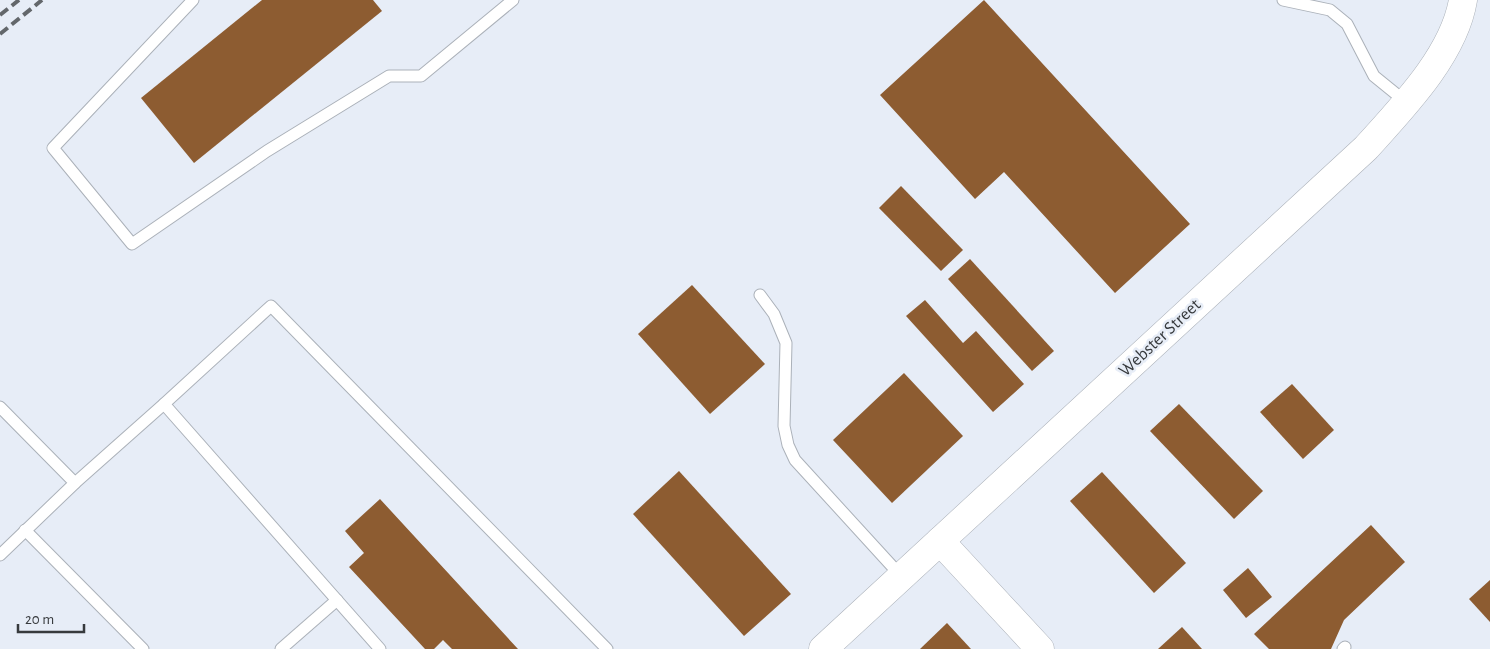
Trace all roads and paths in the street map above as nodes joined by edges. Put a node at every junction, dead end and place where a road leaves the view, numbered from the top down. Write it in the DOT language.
graph roads {
  1 [pos="193,0"];
  2 [pos="513,0"];
  3 [pos="1282,0"];
  4 [pos="1463,0"];
  5 [pos="1406,102"];
  6 [pos="760,295"];
  7 [pos="164,404"];
  8 [pos="0,407"];
  9 [pos="75,483"];
  10 [pos="25,530"];
  11 [pos="940,541"];
  12 [pos="0,555"];
  13 [pos="901,576"];
  14 [pos="336,600"];
  15 [pos="143,649"];
  16 [pos="281,649"];
  17 [pos="380,649"];
  18 [pos="607,649"];
  19 [pos="823,649"];
  20 [pos="1040,649"];
  1 -- 2 [label="lane"];
  3 -- 5 [label="lane"];
  4 -- 5 [label="street, Webster Street"];
  5 -- 11 [label="street, Webster Street"];
  6 -- 13 [label="lane"];
  7 -- 9 [label="lane"];
  7 -- 14 [label="lane"];
  7 -- 18 [label="lane"];
  8 -- 9 [label="lane"];
  9 -- 10 [label="lane"];
  10 -- 12 [label="lane"];
  10 -- 15 [label="lane"];
  11 -- 13 [label="street, Webster Street"];
  11 -- 20 [label="street"];
  13 -- 19 [label="street, Webster Street"];
  14 -- 16 [label="lane"];
  14 -- 17 [label="lane"];
}
